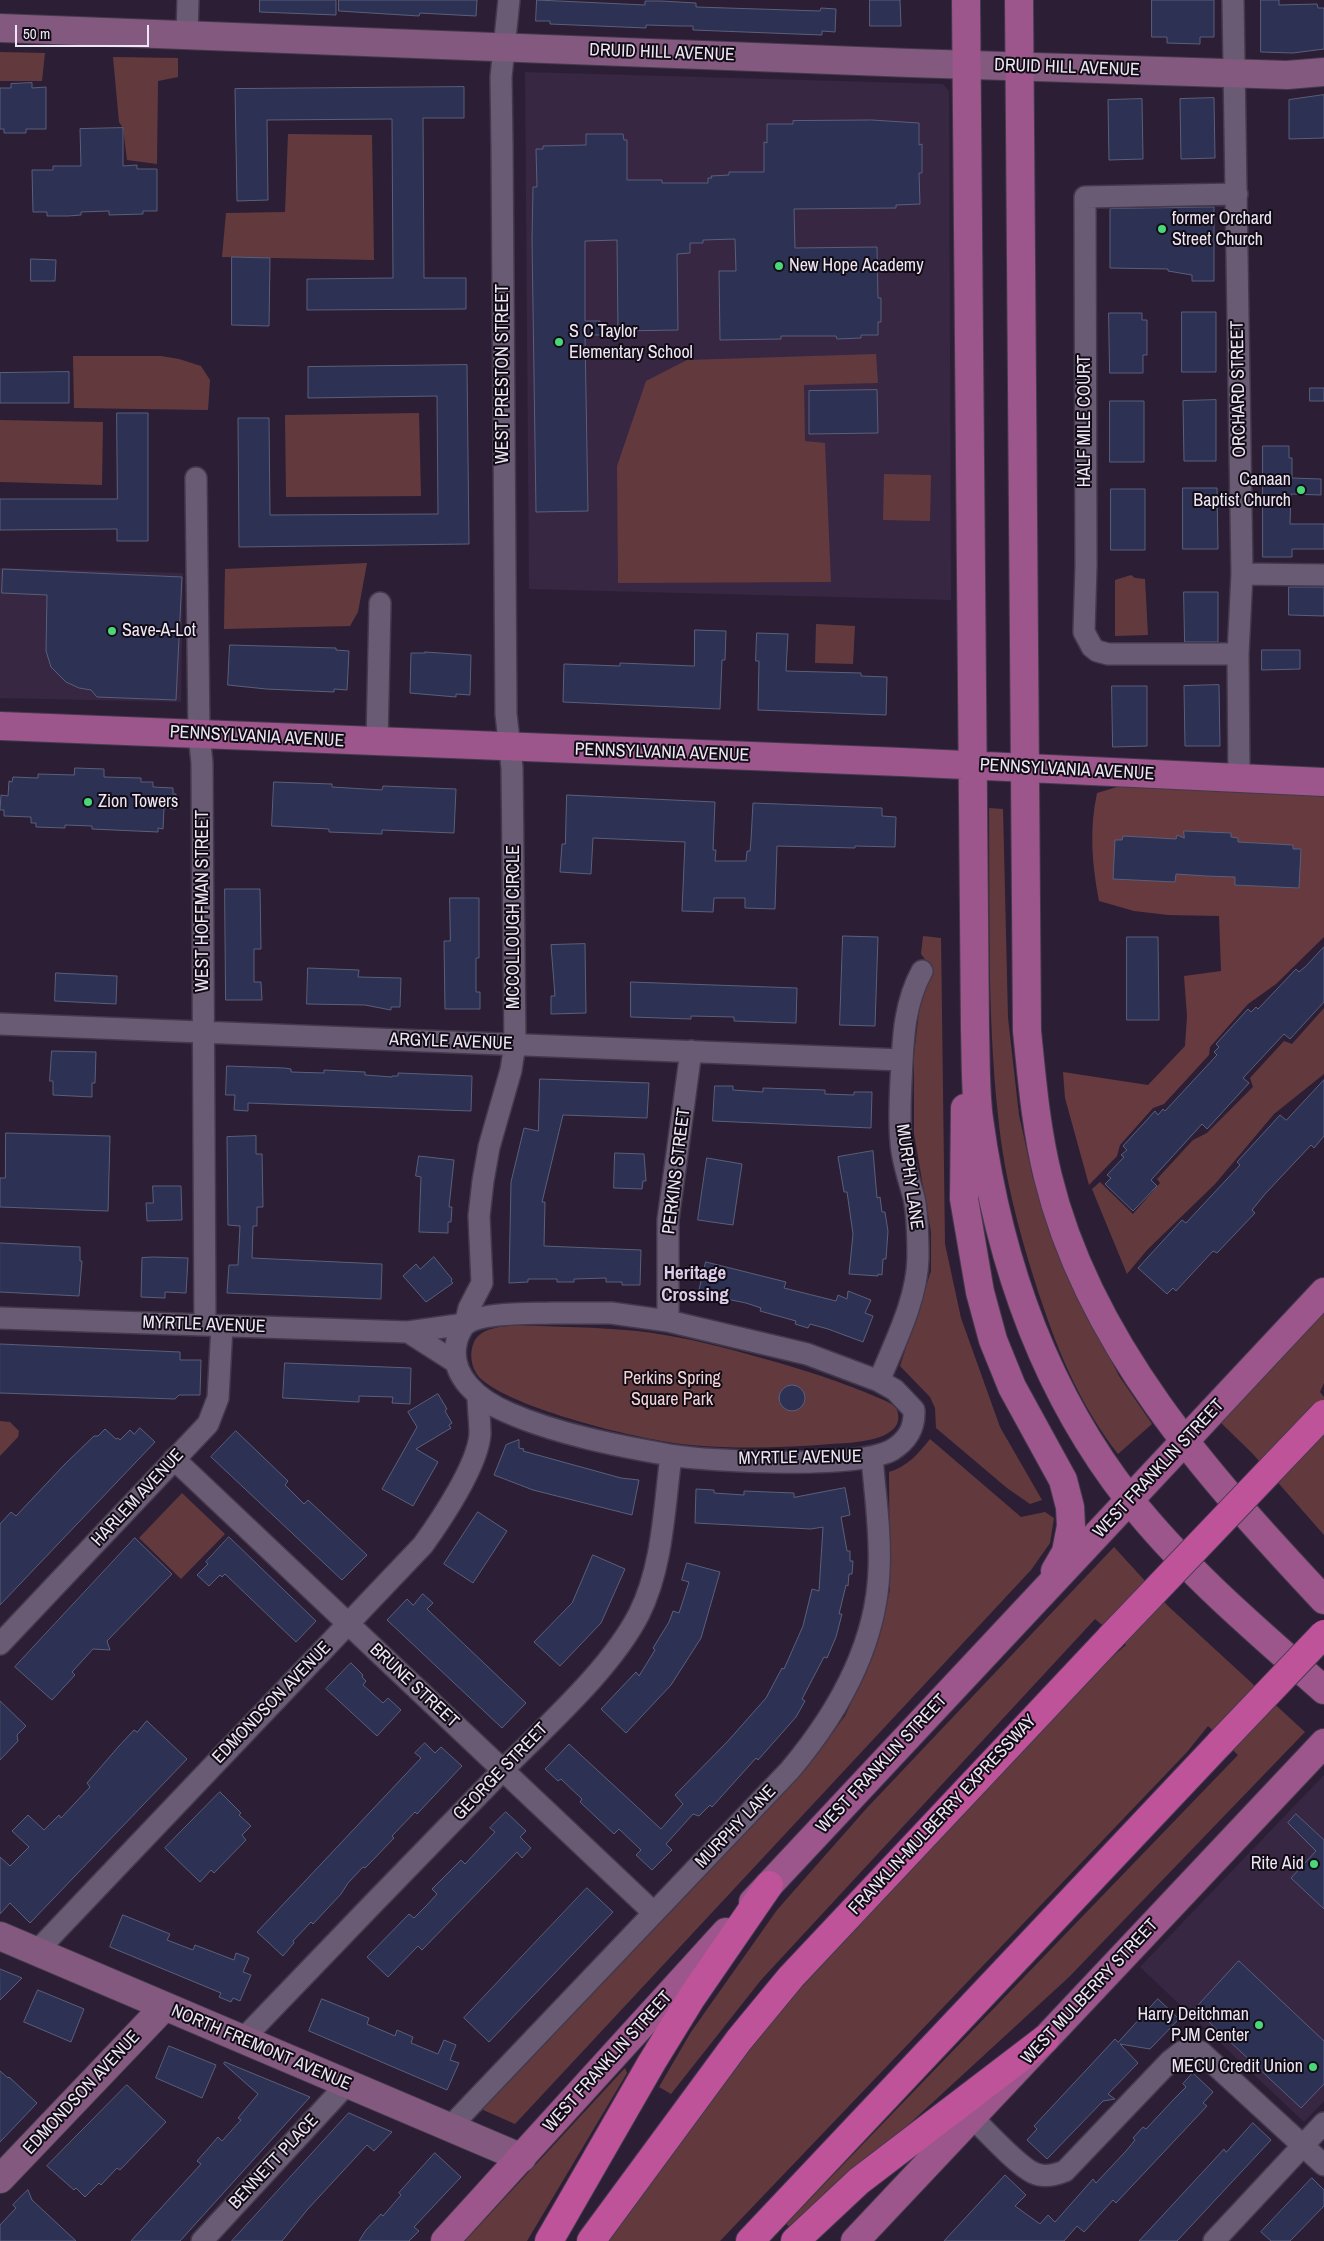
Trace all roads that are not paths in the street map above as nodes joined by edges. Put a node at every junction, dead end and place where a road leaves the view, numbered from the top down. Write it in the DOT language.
graph roads {
  1 [pos="188,0"];
  2 [pos="509,0"];
  3 [pos="966,0"];
  4 [pos="1019,0"];
  5 [pos="1233,0"];
  6 [pos="0,28"];
  7 [pos="187,35"];
  8 [pos="505,46"];
  9 [pos="966,64"];
  10 [pos="1020,66"];
  11 [pos="1324,72"];
  12 [pos="1234,73"];
  13 [pos="1237,194"];
  14 [pos="196,478"];
  15 [pos="1242,574"];
  16 [pos="1324,575"];
  17 [pos="380,603"];
  18 [pos="1238,654"];
  19 [pos="0,726"];
  20 [pos="199,734"];
  21 [pos="377,742"];
  22 [pos="509,747"];
  23 [pos="974,766"];
  24 [pos="1026,768"];
  25 [pos="1239,778"];
  26 [pos="1324,782"];
  27 [pos="922,971"];
  28 [pos="0,1024"];
  29 [pos="974,1030"];
  30 [pos="203,1032"];
  31 [pos="515,1044"];
  32 [pos="691,1051"];
  33 [pos="902,1060"];
  34 [pos="482,1284"];
  35 [pos="1324,1292"];
  36 [pos="515,1315"];
  37 [pos="0,1318"];
  38 [pos="668,1321"];
  39 [pos="465,1324"];
  40 [pos="213,1326"];
  41 [pos="408,1332"];
  42 [pos="455,1362"];
  43 [pos="879,1381"];
  44 [pos="478,1395"];
  45 [pos="503,1410"];
  46 [pos="1324,1414"];
  47 [pos="480,1435"];
  48 [pos="1185,1441"];
  49 [pos="672,1456"];
  50 [pos="872,1457"];
  51 [pos="174,1459"];
  52 [pos="1130,1500"];
  53 [pos="1045,1591"];
  54 [pos="1324,1600"];
  55 [pos="348,1624"];
  56 [pos="1324,1634"];
  57 [pos="0,1644"];
  58 [pos="1324,1690"];
  59 [pos="1324,1743"];
  60 [pos="503,1770"];
  61 [pos="768,1885"];
  62 [pos="653,1912"];
  63 [pos="0,1936"];
  64 [pos="36,1952"];
  65 [pos="164,2007"];
  66 [pos="1045,2039"];
  67 [pos="242,2040"];
  68 [pos="347,2084"];
  69 [pos="972,2117"];
  70 [pos="1324,2123"];
  71 [pos="450,2127"];
  72 [pos="1303,2145"];
  73 [pos="522,2158"];
  74 [pos="1324,2164"];
  75 [pos="0,2179"];
  76 [pos="202,2241"];
  77 [pos="445,2241"];
  78 [pos="549,2241"];
  79 [pos="591,2241"];
  80 [pos="750,2241"];
  81 [pos="795,2241"];
  82 [pos="855,2241"];
  83 [pos="1214,2241"];
  1 -- 7 [label="street"];
  2 -- 8 [label="street, WEST PRESTON STREET"];
  3 -- 9 [label="main road"];
  4 -- 10 [label="main road"];
  5 -- 12 [label="street, ORCHARD STREET"];
  6 -- 7 [label="main road, DRUID HILL AVENUE"];
  7 -- 8 [label="main road, DRUID HILL AVENUE"];
  8 -- 9 [label="main road, DRUID HILL AVENUE"];
  8 -- 22 [label="street, WEST PRESTON STREET"];
  9 -- 10 [label="main road, DRUID HILL AVENUE"];
  9 -- 23 [label="main road"];
  10 -- 12 [label="main road, DRUID HILL AVENUE"];
  10 -- 24 [label="main road"];
  11 -- 12 [label="main road, DRUID HILL AVENUE"];
  12 -- 13 [label="street, ORCHARD STREET"];
  13 -- 15 [label="street, ORCHARD STREET"];
  13 -- 18 [label="street, HALF MILE COURT"];
  14 -- 20 [label="street, WEST HOFFMAN STREET"];
  15 -- 16 [label="street"];
  15 -- 18 [label="street, ORCHARD STREET"];
  17 -- 21 [label="street"];
  18 -- 25 [label="street, ORCHARD STREET"];
  19 -- 20 [label="main road, PENNSYLVANIA AVENUE"];
  20 -- 21 [label="main road, PENNSYLVANIA AVENUE"];
  20 -- 30 [label="street, WEST HOFFMAN STREET"];
  21 -- 22 [label="main road, PENNSYLVANIA AVENUE"];
  22 -- 23 [label="main road, PENNSYLVANIA AVENUE"];
  22 -- 31 [label="street, MCCOLLOUGH CIRCLE"];
  23 -- 24 [label="main road, PENNSYLVANIA AVENUE"];
  23 -- 29 [label="main road"];
  24 -- 25 [label="main road, PENNSYLVANIA AVENUE"];
  24 -- 48 [label="main road"];
  25 -- 26 [label="main road, PENNSYLVANIA AVENUE"];
  27 -- 33 [label="street, MURPHY LANE"];
  28 -- 30 [label="street, ARGYLE AVENUE"];
  29 -- 52 [label="main road"];
  29 -- 53 [label="main road"];
  30 -- 31 [label="street, ARGYLE AVENUE"];
  30 -- 40 [label="street, WEST HOFFMAN STREET"];
  31 -- 32 [label="street, ARGYLE AVENUE"];
  31 -- 34 [label="street, MCCOLLOUGH CIRCLE"];
  32 -- 33 [label="street, ARGYLE AVENUE"];
  32 -- 38 [label="street, PERKINS STREET"];
  33 -- 43 [label="street, MURPHY LANE"];
  34 -- 36 [label="street"];
  34 -- 39 [label="street"];
  35 -- 48 [label="main road, WEST FRANKLIN STREET"];
  36 -- 38 [label="street, MYRTLE AVENUE"];
  36 -- 39 [label="street, MYRTLE AVENUE"];
  37 -- 40 [label="street, MYRTLE AVENUE"];
  38 -- 43 [label="street, MYRTLE AVENUE"];
  39 -- 41 [label="street, MYRTLE AVENUE"];
  39 -- 42 [label="street"];
  40 -- 41 [label="street, MYRTLE AVENUE"];
  40 -- 51 [label="street, HARLEM AVENUE"];
  41 -- 42 [label="street"];
  42 -- 44 [label="street, MYRTLE AVENUE"];
  43 -- 50 [label="street, MYRTLE AVENUE"];
  44 -- 45 [label="street, MYRTLE AVENUE"];
  44 -- 47 [label="street"];
  45 -- 47 [label="street"];
  45 -- 49 [label="street, MYRTLE AVENUE"];
  46 -- 79 [label="highway, FRANKLIN-MULBERRY EXPRESSWAY, bridge"];
  47 -- 55 [label="street, EDMONDSON AVENUE"];
  48 -- 52 [label="main road, WEST FRANKLIN STREET"];
  48 -- 54 [label="main road"];
  49 -- 50 [label="street, MYRTLE AVENUE"];
  49 -- 60 [label="street, GEORGE STREET"];
  50 -- 62 [label="street, MURPHY LANE"];
  51 -- 55 [label="street, BRUNE STREET"];
  51 -- 57 [label="street, HARLEM AVENUE"];
  52 -- 53 [label="main road, WEST FRANKLIN STREET"];
  52 -- 58 [label="main road"];
  53 -- 61 [label="main road, WEST FRANKLIN STREET"];
  55 -- 60 [label="street, BRUNE STREET"];
  55 -- 64 [label="street, EDMONDSON AVENUE"];
  56 -- 80 [label="highway, bridge"];
  59 -- 66 [label="main road, WEST MULBERRY STREET"];
  60 -- 62 [label="street, BRUNE STREET"];
  60 -- 67 [label="street, GEORGE STREET"];
  61 -- 73 [label="main road, WEST FRANKLIN STREET"];
  61 -- 78 [label="highway"];
  62 -- 71 [label="street, MURPHY LANE"];
  63 -- 64 [label="main road, NORTH FREMONT AVENUE"];
  64 -- 65 [label="main road, NORTH FREMONT AVENUE"];
  65 -- 67 [label="main road, NORTH FREMONT AVENUE"];
  65 -- 75 [label="main road, EDMONDSON AVENUE"];
  66 -- 69 [label="main road, WEST MULBERRY STREET"];
  66 -- 81 [label="highway"];
  67 -- 68 [label="main road, NORTH FREMONT AVENUE"];
  68 -- 71 [label="main road, NORTH FREMONT AVENUE"];
  68 -- 76 [label="street, BENNETT PLACE"];
  69 -- 72 [label="street"];
  69 -- 82 [label="main road, WEST MULBERRY STREET"];
  70 -- 72 [label="street"];
  71 -- 73 [label="main road, NORTH FREMONT AVENUE"];
  72 -- 74 [label="street"];
  72 -- 83 [label="street"];
  73 -- 77 [label="main road, WEST FRANKLIN STREET"];
}
